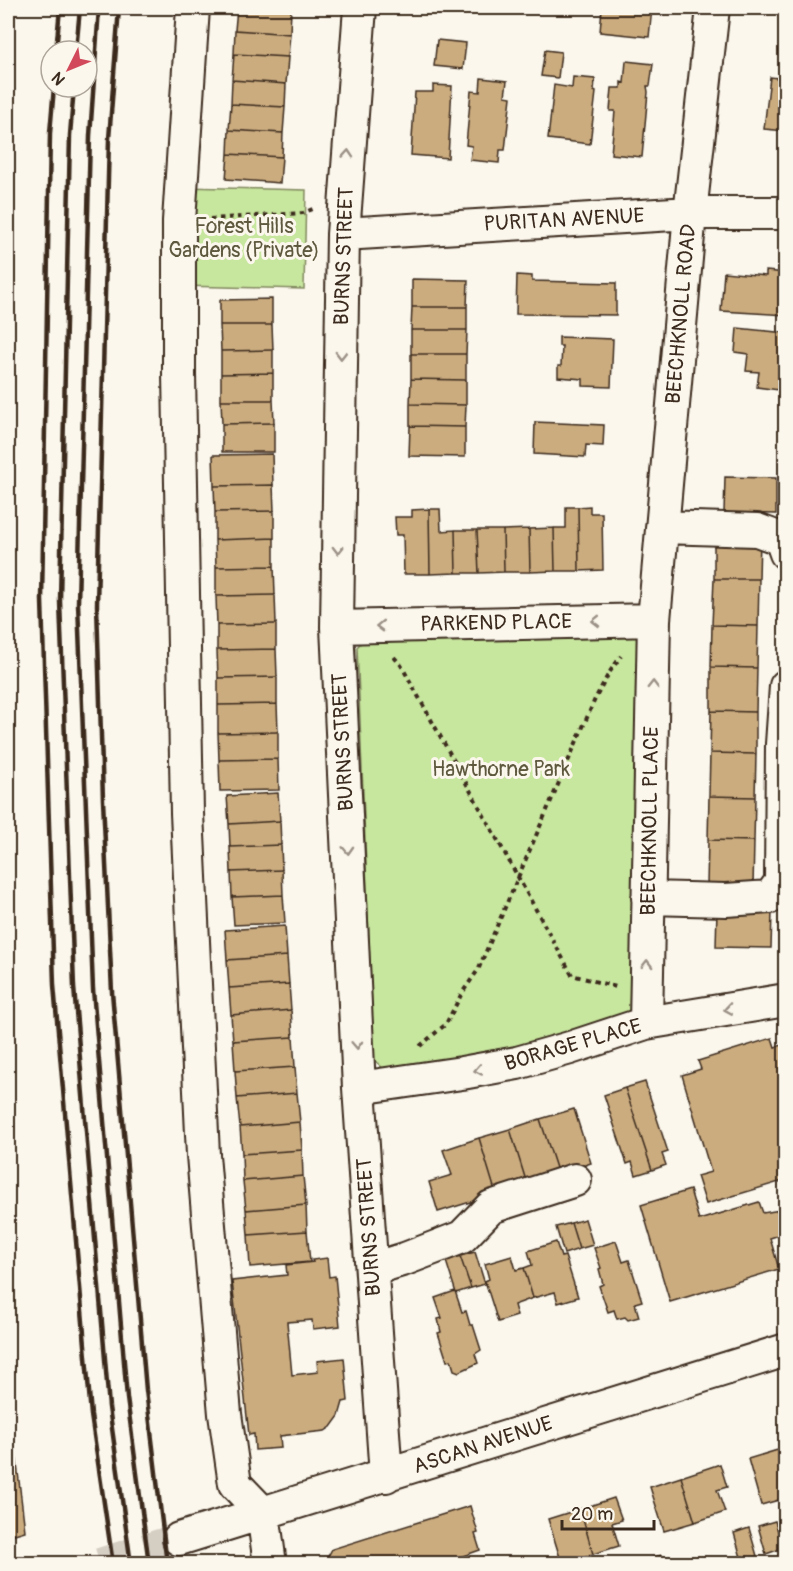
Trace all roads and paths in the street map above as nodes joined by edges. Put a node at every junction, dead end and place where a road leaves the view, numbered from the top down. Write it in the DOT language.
graph roads {
  1 [pos="193,8"];
  2 [pos="360,8"];
  3 [pos="713,8"];
  4 [pos="324,204"];
  5 [pos="690,213"];
  6 [pos="786,213"];
  7 [pos="179,221"];
  8 [pos="343,234"];
  9 [pos="662,527"];
  10 [pos="786,553"];
  11 [pos="654,620"];
  12 [pos="337,627"];
  13 [pos="622,654"];
  14 [pos="393,656"];
  15 [pos="786,686"];
  16 [pos="518,877"];
  17 [pos="648,898"];
  18 [pos="624,990"];
  19 [pos="786,1000"];
  20 [pos="646,1023"];
  21 [pos="413,1049"];
  22 [pos="359,1088"];
  23 [pos="575,1180"];
  24 [pos="372,1269"];
  25 [pos="786,1350"];
  26 [pos="386,1476"];
  27 [pos="263,1513"];
  28 [pos="179,1539"];
  29 [pos="270,1563"];
  1 -- 7 [label="street"];
  8 -- 2 [label="street, BURNS STREET, one-way"];
  3 -- 5 [label="street, BEECHKNOLL ROAD"];
  4 -- 7 [label="path"];
  5 -- 6 [label="street, PURITAN AVENUE"];
  5 -- 8 [label="street, PURITAN AVENUE"];
  5 -- 9 [label="street, BEECHKNOLL ROAD"];
  7 -- 27 [label="street"];
  8 -- 12 [label="street, BURNS STREET, one-way"];
  9 -- 10 [label="street"];
  9 -- 11 [label="street, BEECHKNOLL ROAD"];
  11 -- 12 [label="street, PARKEND PLACE, one-way"];
  17 -- 11 [label="street, BEECHKNOLL PLACE, one-way"];
  12 -- 22 [label="street, BURNS STREET, one-way"];
  13 -- 16 [label="path"];
  14 -- 16 [label="path"];
  15 -- 17 [label="street"];
  16 -- 18 [label="path"];
  16 -- 21 [label="path"];
  20 -- 17 [label="street, BEECHKNOLL PLACE, one-way"];
  19 -- 20 [label="street, BORAGE PLACE, one-way"];
  20 -- 22 [label="street, BORAGE PLACE, one-way"];
  22 -- 24 [label="street, BURNS STREET"];
  23 -- 24 [label="street"];
  24 -- 26 [label="street, BURNS STREET"];
  25 -- 26 [label="street, ASCAN AVENUE"];
  26 -- 27 [label="street, ASCAN AVENUE"];
  27 -- 28 [label="street, ASCAN AVENUE"];
  27 -- 29 [label="street"];
}
